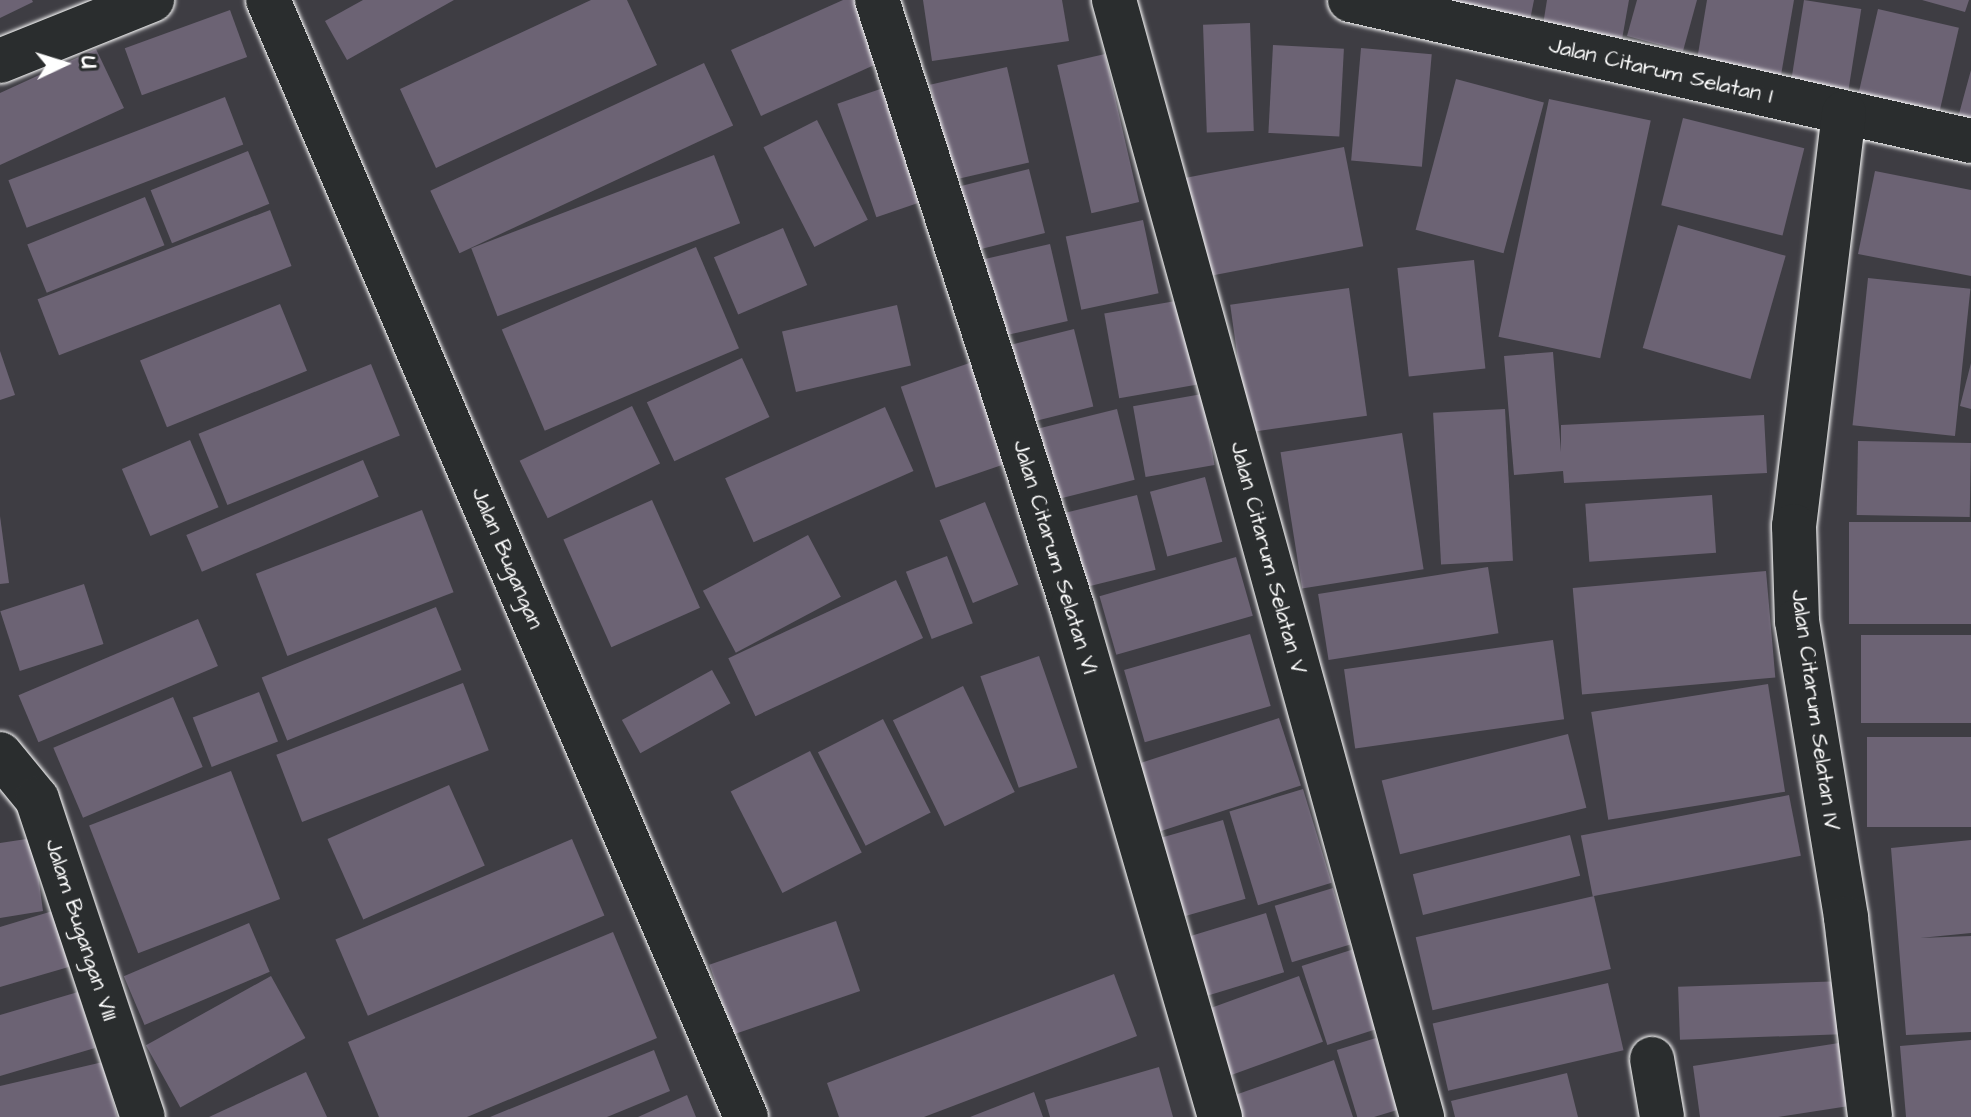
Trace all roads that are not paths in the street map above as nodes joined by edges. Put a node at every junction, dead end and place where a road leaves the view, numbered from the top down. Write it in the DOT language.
graph roads {
  1 [pos="152,0"];
  2 [pos="268,0"];
  3 [pos="877,0"];
  4 [pos="1114,0"];
  5 [pos="1350,0"];
  6 [pos="0,61"];
  7 [pos="1844,113"];
  8 [pos="1971,141"];
  9 [pos="0,754"];
  10 [pos="1652,1059"];
  11 [pos="143,1117"];
  12 [pos="746,1117"];
  13 [pos="1220,1117"];
  14 [pos="1422,1117"];
  15 [pos="1662,1117"];
  16 [pos="1870,1117"];
  1 -- 6 [label="street"];
  2 -- 12 [label="street, Jalan Bugangan"];
  3 -- 13 [label="street, Jalan Citarum Selatan VI"];
  4 -- 14 [label="street, Jalan Citarum Selatan V"];
  5 -- 7 [label="street, Jalan Citarum Selatan I"];
  7 -- 8 [label="street, Jalan Citarum Selatan I"];
  7 -- 16 [label="street, Jalan Citarum Selatan IV"];
  9 -- 11 [label="street, Jalam Bugangan VIII"];
  10 -- 15 [label="street"];
}
